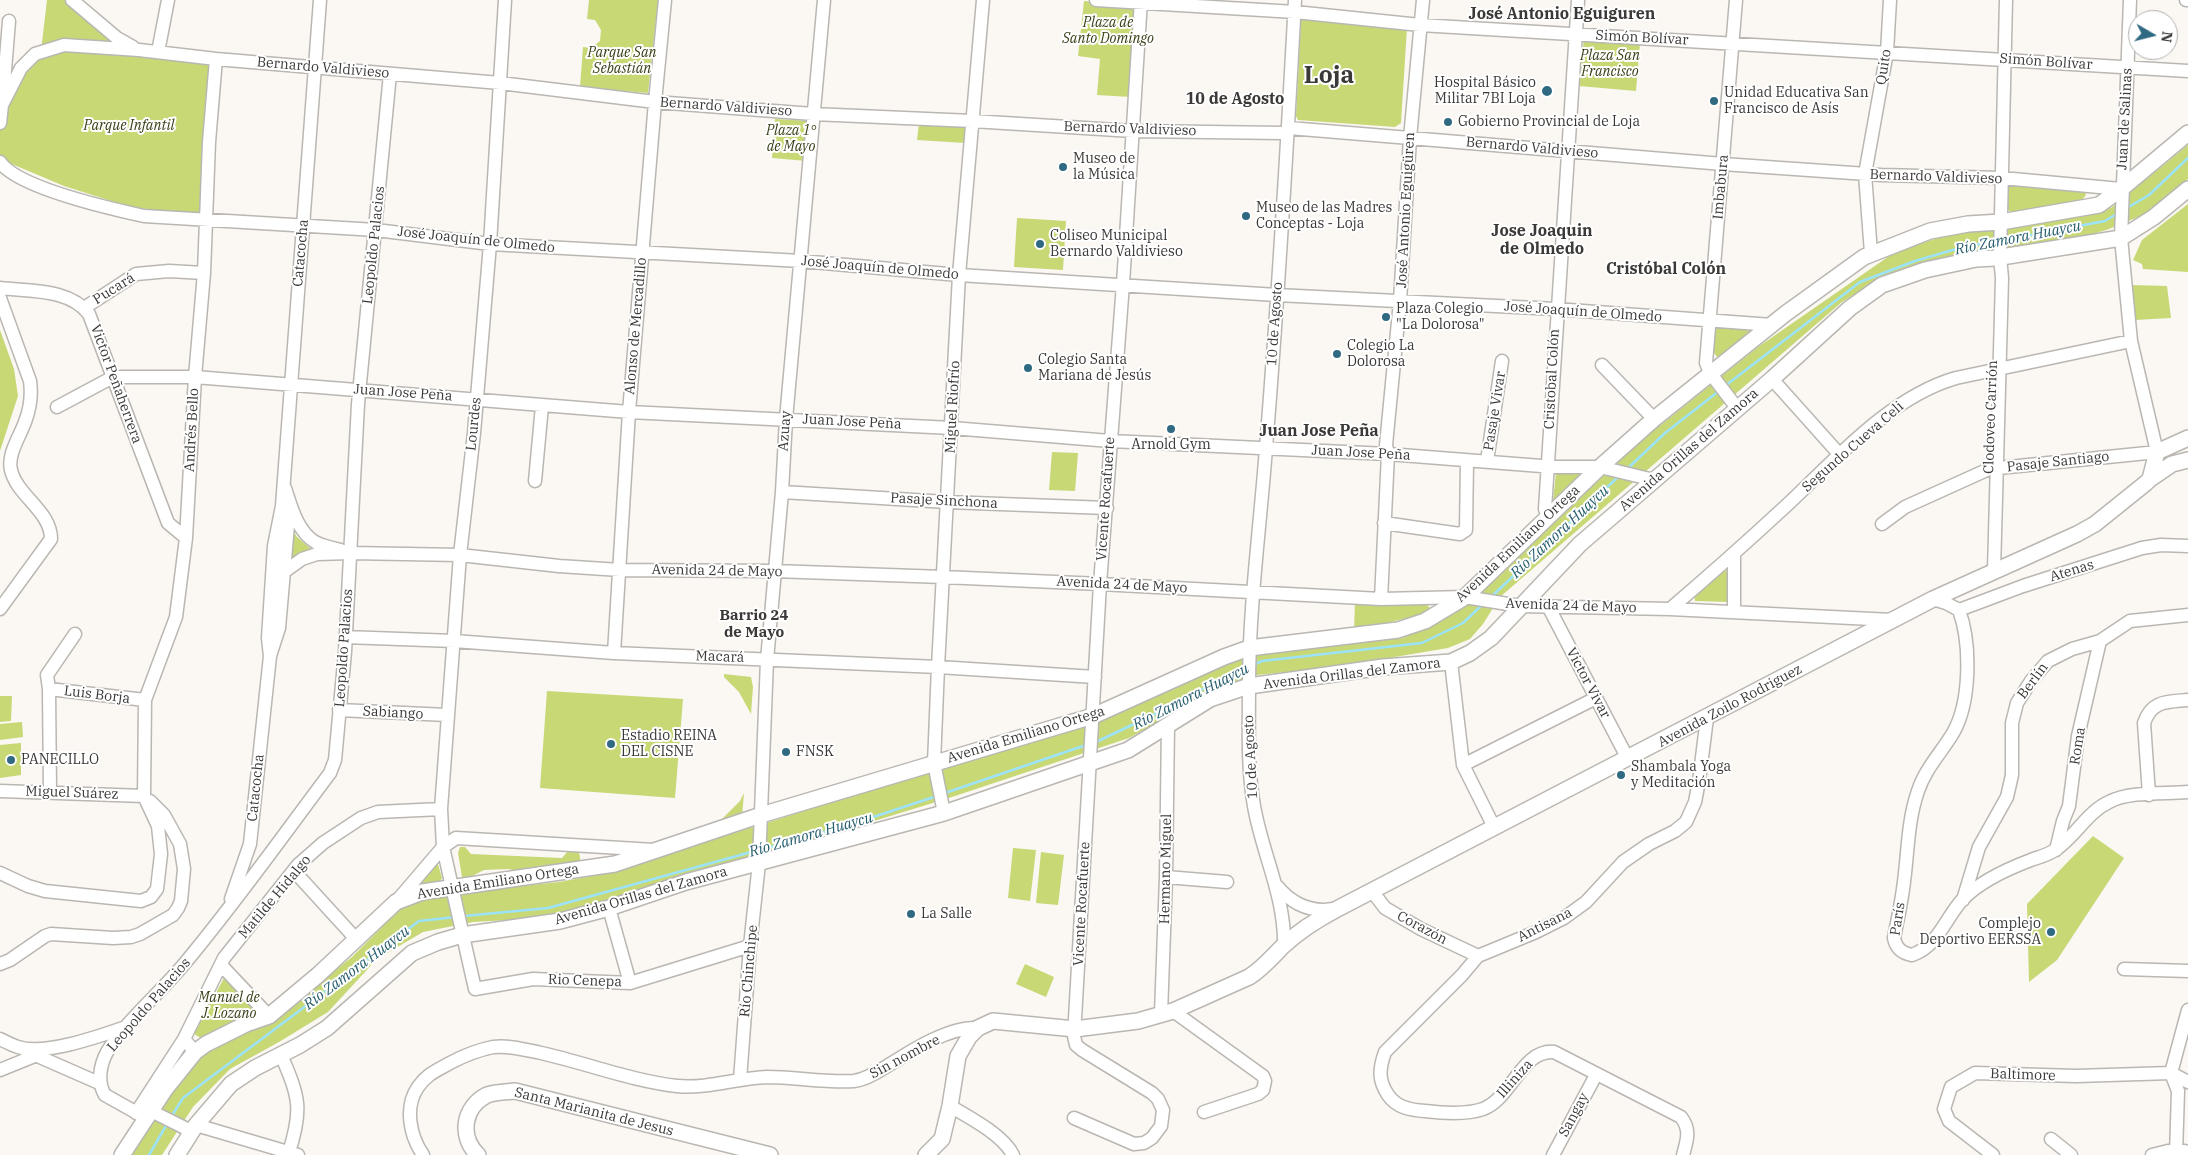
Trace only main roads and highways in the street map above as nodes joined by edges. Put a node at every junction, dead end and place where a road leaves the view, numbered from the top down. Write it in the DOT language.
graph roads {
  1 [pos="2188,133"];
  2 [pos="2188,189"];
  3 [pos="2188,438"];
  4 [pos="2188,460"];
  5 [pos="2150,479"];
  6 [pos="122,1155"];
  7 [pos="177,1155"];
  8 [pos="478,1155"];
  9 [pos="770,1155"];
  10 [pos="926,1155"];
  1 -- 6 [label="main road, Avenida Emiliano Ortega"];
  2 -- 7 [label="main road, Avenida Orillas del Zamora"];
  3 -- 5 [label="main road"];
  4 -- 5 [label="main road, Avenida Zoilo Rodriguez"];
  5 -- 10 [label="main road, Avenida Zoilo Rodriguez"];
  8 -- 9 [label="main road, Santa Marianita de Jesus"];
}
